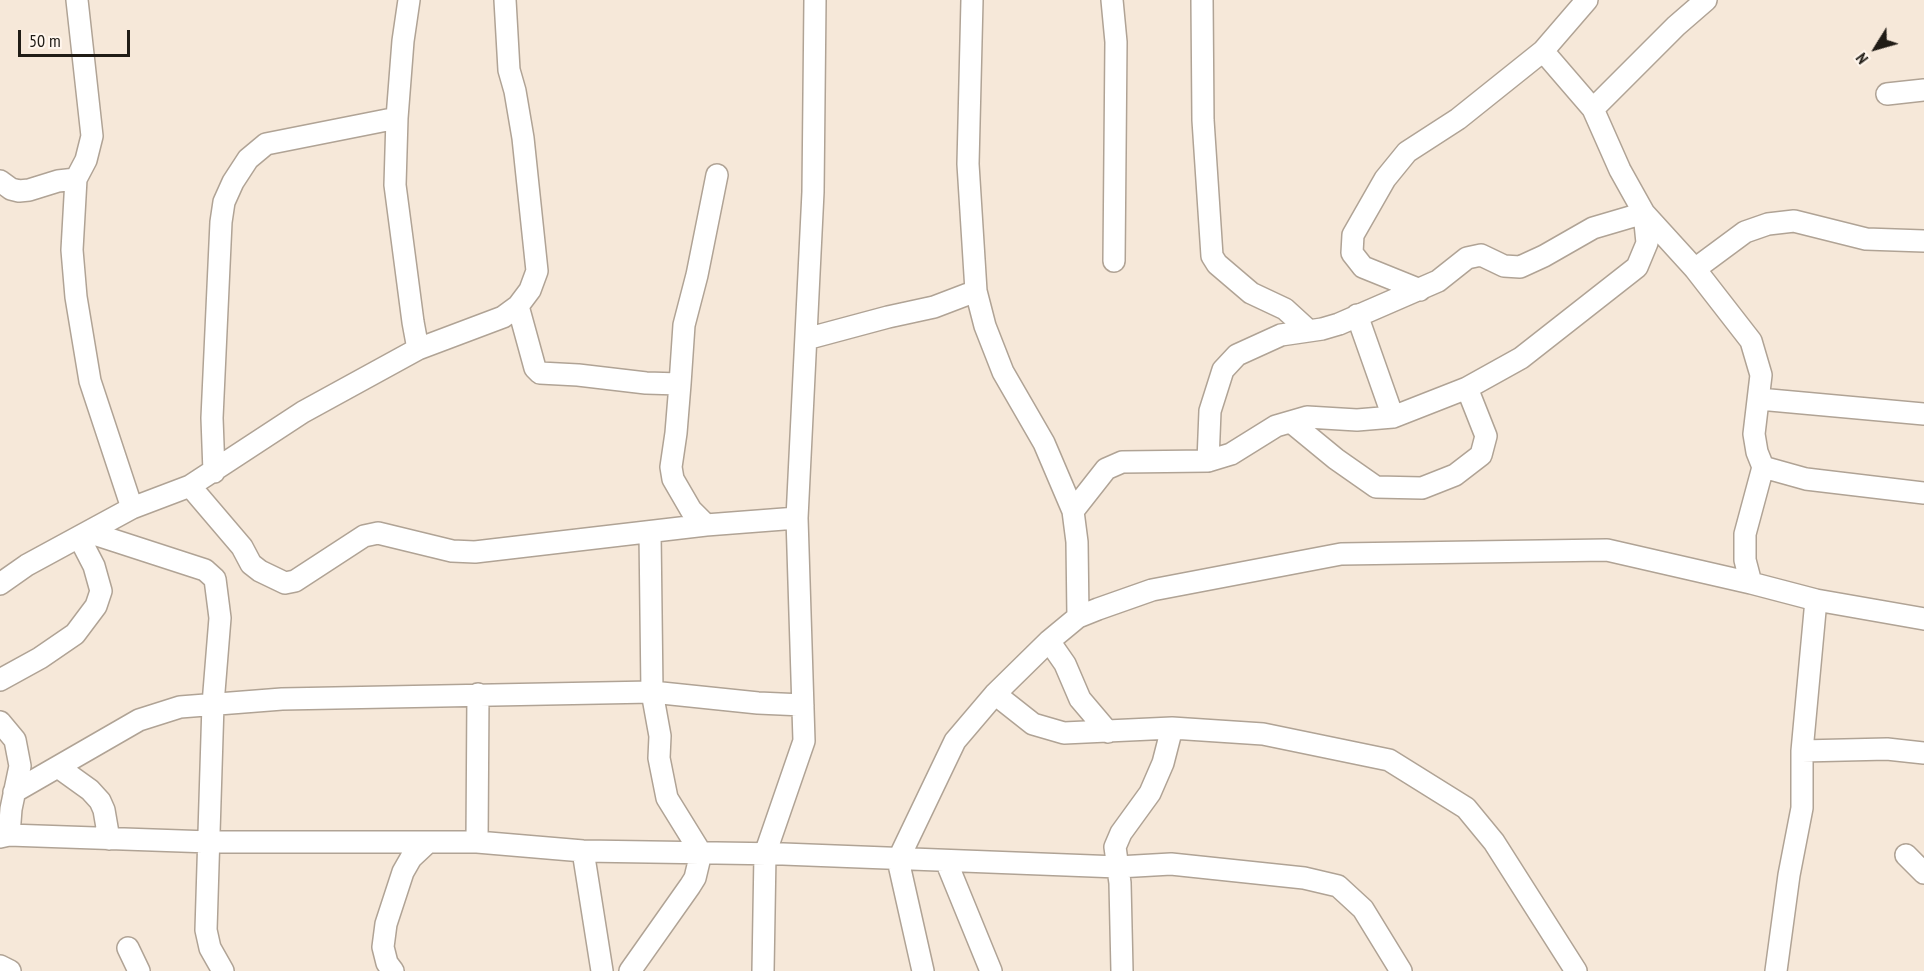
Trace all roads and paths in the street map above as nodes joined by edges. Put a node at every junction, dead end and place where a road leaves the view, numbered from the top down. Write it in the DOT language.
graph roads {
  1 [pos="77,0"];
  2 [pos="409,0"];
  3 [pos="505,0"];
  4 [pos="815,0"];
  5 [pos="972,0"];
  6 [pos="1112,0"];
  7 [pos="1202,0"];
  8 [pos="1587,0"];
  9 [pos="1706,0"];
  10 [pos="1542,51"];
  11 [pos="1924,90"];
  12 [pos="1887,94"];
  13 [pos="1593,109"];
  14 [pos="397,118"];
  15 [pos="717,175"];
  16 [pos="76,179"];
  17 [pos="0,181"];
  18 [pos="1644,213"];
  19 [pos="1924,241"];
  20 [pos="1114,261"];
  21 [pos="1695,268"];
  22 [pos="1396,288"];
  23 [pos="976,291"];
  24 [pos="518,306"];
  25 [pos="1357,315"];
  26 [pos="1308,330"];
  27 [pos="806,339"];
  28 [pos="418,349"];
  29 [pos="681,384"];
  30 [pos="1467,388"];
  31 [pos="1759,399"];
  32 [pos="1924,414"];
  33 [pos="1393,417"];
  34 [pos="1291,422"];
  35 [pos="1208,461"];
  36 [pos="1763,467"];
  37 [pos="214,472"];
  38 [pos="190,486"];
  39 [pos="1924,493"];
  40 [pos="132,508"];
  41 [pos="1073,511"];
  42 [pos="797,518"];
  43 [pos="706,525"];
  44 [pos="650,532"];
  45 [pos="84,535"];
  46 [pos="0,565"];
  47 [pos="27,565"];
  48 [pos="1751,583"];
  49 [pos="0,584"];
  50 [pos="1816,600"];
  51 [pos="1078,617"];
  52 [pos="1924,619"];
  53 [pos="1049,641"];
  54 [pos="0,680"];
  55 [pos="652,692"];
  56 [pos="478,694"];
  57 [pos="995,694"];
  58 [pos="213,704"];
  59 [pos="803,705"];
  60 [pos="0,722"];
  61 [pos="1172,728"];
  62 [pos="1108,732"];
  63 [pos="1802,751"];
  64 [pos="1924,753"];
  65 [pos="58,767"];
  66 [pos="14,792"];
  67 [pos="5,836"];
  68 [pos="109,839"];
  69 [pos="210,842"];
  70 [pos="477,842"];
  71 [pos="427,843"];
  72 [pos="583,851"];
  73 [pos="701,853"];
  74 [pos="765,854"];
  75 [pos="1906,855"];
  76 [pos="898,860"];
  77 [pos="946,861"];
  78 [pos="1118,867"];
  79 [pos="1924,873"];
  80 [pos="128,948"];
  81 [pos="0,966"];
  82 [pos="1576,970"];
  83 [pos="10,971"];
  84 [pos="139,971"];
  85 [pos="223,971"];
  86 [pos="393,971"];
  87 [pos="602,971"];
  88 [pos="630,971"];
  89 [pos="763,971"];
  90 [pos="923,971"];
  91 [pos="991,971"];
  92 [pos="1122,971"];
  93 [pos="1401,971"];
  94 [pos="1776,971"];
  1 -- 16 [label="street"];
  2 -- 14 [label="street"];
  3 -- 24 [label="street"];
  4 -- 27 [label="street"];
  5 -- 23 [label="street"];
  6 -- 20 [label="street"];
  7 -- 26 [label="street"];
  8 -- 10 [label="street"];
  9 -- 13 [label="street"];
  10 -- 13 [label="street"];
  10 -- 22 [label="street"];
  11 -- 12 [label="street"];
  13 -- 18 [label="street"];
  14 -- 28 [label="street"];
  14 -- 37 [label="street"];
  15 -- 29 [label="street"];
  16 -- 17 [label="street"];
  16 -- 40 [label="street"];
  18 -- 21 [label="street"];
  18 -- 22 [label="street"];
  18 -- 30 [label="street"];
  19 -- 21 [label="street"];
  21 -- 31 [label="street"];
  22 -- 25 [label="street"];
  23 -- 27 [label="street"];
  23 -- 41 [label="street"];
  24 -- 28 [label="street"];
  24 -- 29 [label="street"];
  25 -- 26 [label="street"];
  25 -- 33 [label="street"];
  26 -- 35 [label="street"];
  27 -- 42 [label="street"];
  28 -- 37 [label="street"];
  29 -- 43 [label="street"];
  30 -- 33 [label="street"];
  30 -- 34 [label="street"];
  31 -- 32 [label="street"];
  31 -- 36 [label="street"];
  33 -- 34 [label="street"];
  34 -- 35 [label="street"];
  35 -- 41 [label="street"];
  36 -- 39 [label="street"];
  36 -- 48 [label="street"];
  37 -- 38 [label="street"];
  38 -- 40 [label="street"];
  38 -- 44 [label="street"];
  40 -- 45 [label="street"];
  41 -- 51 [label="street"];
  42 -- 43 [label="street"];
  42 -- 59 [label="street"];
  43 -- 44 [label="street"];
  44 -- 55 [label="street"];
  45 -- 47 [label="street"];
  45 -- 54 [label="street"];
  45 -- 58 [label="street"];
  46 -- 47 [label="street"];
  47 -- 49 [label="street"];
  48 -- 50 [label="street"];
  48 -- 51 [label="street"];
  50 -- 52 [label="street"];
  50 -- 63 [label="street"];
  51 -- 53 [label="street"];
  53 -- 57 [label="street"];
  53 -- 62 [label="street"];
  55 -- 56 [label="street"];
  55 -- 59 [label="street"];
  55 -- 73 [label="street"];
  56 -- 58 [label="street"];
  56 -- 70 [label="street"];
  57 -- 62 [label="street"];
  57 -- 76 [label="street"];
  58 -- 65 [label="street"];
  58 -- 69 [label="street"];
  59 -- 74 [label="street"];
  60 -- 66 [label="street"];
  61 -- 62 [label="street"];
  61 -- 78 [label="street"];
  61 -- 82 [label="street"];
  63 -- 64 [label="street"];
  63 -- 94 [label="street"];
  65 -- 66 [label="street"];
  65 -- 68 [label="street"];
  66 -- 67 [label="street"];
  67 -- 68 [label="street"];
  68 -- 69 [label="street"];
  69 -- 71 [label="street"];
  69 -- 85 [label="street"];
  70 -- 71 [label="street"];
  70 -- 72 [label="street"];
  71 -- 86 [label="street"];
  72 -- 73 [label="street"];
  72 -- 87 [label="street"];
  73 -- 74 [label="street"];
  73 -- 88 [label="street"];
  74 -- 76 [label="street"];
  74 -- 89 [label="street"];
  75 -- 79 [label="street"];
  76 -- 77 [label="street"];
  76 -- 90 [label="street"];
  77 -- 78 [label="street"];
  77 -- 91 [label="street"];
  78 -- 92 [label="street"];
  78 -- 93 [label="street"];
  80 -- 84 [label="street"];
  81 -- 83 [label="street"];
}
